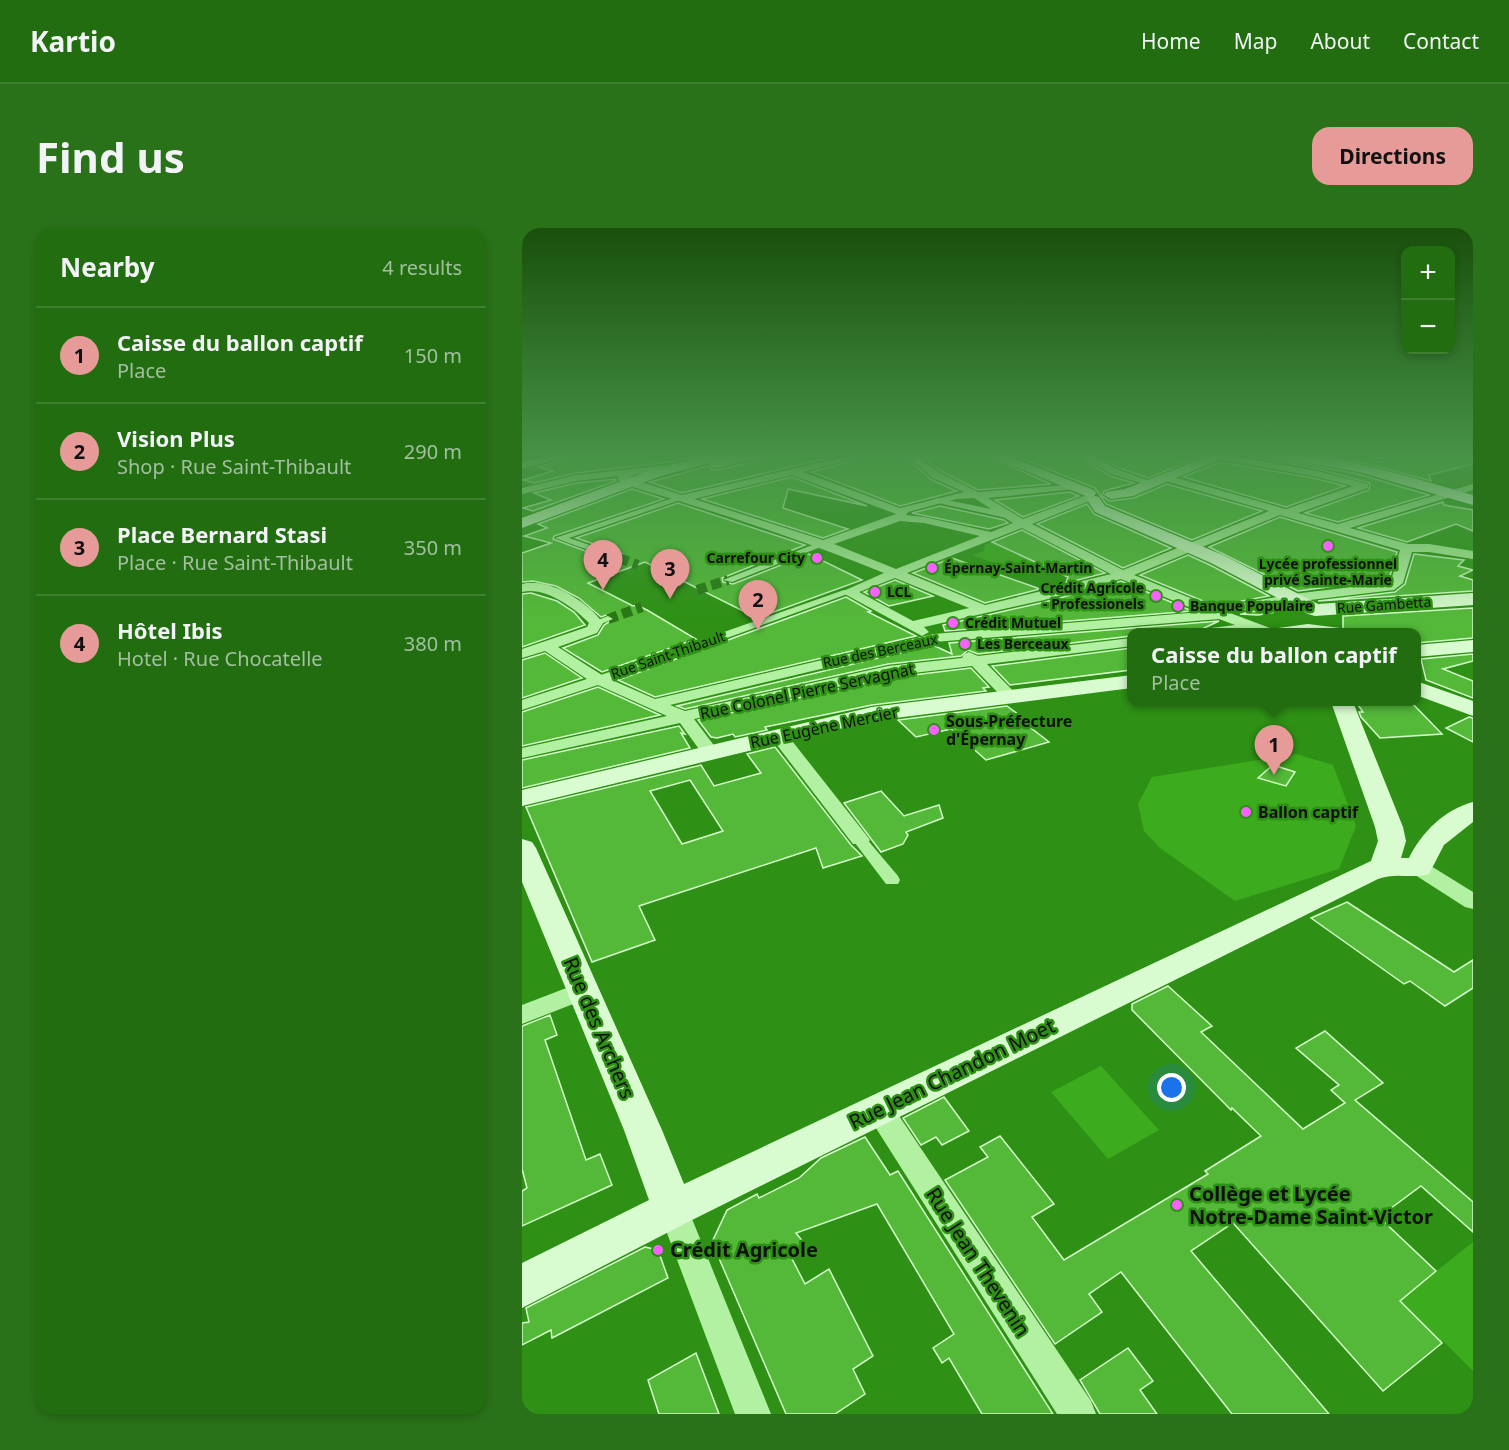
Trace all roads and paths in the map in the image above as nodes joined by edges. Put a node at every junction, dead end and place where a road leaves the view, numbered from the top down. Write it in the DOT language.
graph roads {
  1 [pos="556,508"];
  2 [pos="650,508"];
  3 [pos="713,508"];
  4 [pos="884,508"];
  5 [pos="917,508"];
  6 [pos="951,508"];
  7 [pos="970,508"];
  8 [pos="998,508"];
  9 [pos="1062,508"];
  10 [pos="1099,508"];
  11 [pos="1271,508"];
  12 [pos="1294,508"];
  13 [pos="1401,508"];
  14 [pos="1283,512"];
  15 [pos="901,515"];
  16 [pos="1011,516"];
  17 [pos="924,520"];
  18 [pos="522,523"];
  19 [pos="1023,524"];
  20 [pos="1338,528"];
  21 [pos="993,536"];
  22 [pos="822,544"];
  23 [pos="1407,548"];
  24 [pos="1192,549"];
  25 [pos="1473,555"];
  26 [pos="616,557"];
  27 [pos="880,568"];
  28 [pos="894,574"];
  29 [pos="1123,574"];
  30 [pos="728,580"];
  31 [pos="522,588"];
  32 [pos="848,592"];
  33 [pos="1293,598"];
  34 [pos="1473,599"];
  35 [pos="983,609"];
  36 [pos="1315,610"];
  37 [pos="1215,614"];
  38 [pos="910,626"];
  39 [pos="1252,627"];
  40 [pos="1245,628"];
  41 [pos="1309,628"];
  42 [pos="934,638"];
  43 [pos="1127,642"];
  44 [pos="547,646"];
  45 [pos="1473,646"];
  46 [pos="1421,651"];
  47 [pos="522,654"];
  48 [pos="976,661"];
  49 [pos="599,680"];
  50 [pos="1127,681"];
  51 [pos="1421,689"];
  52 [pos="1009,695"];
  53 [pos="653,704"];
  54 [pos="522,705"];
  55 [pos="1344,706"];
  56 [pos="1473,709"];
  57 [pos="684,717"];
  58 [pos="779,736"];
  59 [pos="710,752"];
  60 [pos="522,753"];
  61 [pos="522,798"];
  62 [pos="1473,810"];
  63 [pos="1389,827"];
  64 [pos="1435,834"];
  65 [pos="860,840"];
  66 [pos="522,848"];
  67 [pos="1384,866"];
  68 [pos="1419,868"];
  69 [pos="892,880"];
  70 [pos="1473,902"];
  71 [pos="582,991"];
  72 [pos="522,1015"];
  73 [pos="879,1109"];
  74 [pos="673,1209"];
  75 [pos="522,1286"];
  76 [pos="753,1414"];
  77 [pos="1078,1414"];
  1 -- 18 [label="main road"];
  2 -- 26 [label="street"];
  3 -- 22 [label="street"];
  4 -- 15 [label="street"];
  5 -- 15 [label="street"];
  6 -- 17 [label="street"];
  7 -- 16 [label="street"];
  8 -- 16 [label="street"];
  9 -- 19 [label="street, Rue Saint-Thibault"];
  10 -- 24 [label="main road"];
  11 -- 14 [label="street"];
  12 -- 14 [label="street"];
  13 -- 20 [label="street"];
  14 -- 20 [label="street"];
  14 -- 24 [label="street"];
  15 -- 17 [label="street"];
  15 -- 22 [label="street"];
  16 -- 19 [label="street"];
  17 -- 21 [label="street"];
  19 -- 21 [label="street, Rue Saint-Thibault"];
  19 -- 29 [label="street"];
  20 -- 23 [label="street"];
  21 -- 28 [label="street, Rue Saint-Thibault"];
  22 -- 27 [label="street"];
  22 -- 30 [label="street"];
  23 -- 25 [label="street"];
  23 -- 33 [label="street, Rue des Berceaux"];
  24 -- 29 [label="street"];
  24 -- 33 [label="main road"];
  27 -- 28 [label="street"];
  27 -- 32 [label="street, Rue Saint-Thibault"];
  28 -- 32 [label="street, Rue Saint-Thibault"];
  28 -- 35 [label="street"];
  29 -- 35 [label="street"];
  29 -- 37 [label="street"];
  31 -- 44 [label="street"];
  32 -- 38 [label="street"];
  32 -- 49 [label="street, Rue Saint-Thibault"];
  33 -- 36 [label="main road"];
  33 -- 37 [label="street, Rue des Berceaux"];
  34 -- 36 [label="main road, Rue Gambetta"];
  35 -- 38 [label="street"];
  36 -- 41 [label="main road, Rue Gambetta"];
  37 -- 39 [label="street"];
  37 -- 42 [label="street, Rue des Berceaux"];
  38 -- 42 [label="street"];
  39 -- 40 [label="street"];
  42 -- 48 [label="street"];
  42 -- 53 [label="street, Rue des Berceaux"];
  43 -- 48 [label="street, Rue Colonel Pierre Servagnat"];
  44 -- 47 [label="street"];
  44 -- 49 [label="street"];
  45 -- 46 [label="main road"];
  48 -- 52 [label="street"];
  48 -- 57 [label="street, Rue Colonel Pierre Servagnat"];
  49 -- 53 [label="street"];
  49 -- 54 [label="street, Rue Saint-Thibault"];
  50 -- 52 [label="main road, Rue Eugène Mercier"];
  51 -- 56 [label="main road"];
  52 -- 58 [label="main road, Rue Eugène Mercier"];
  53 -- 57 [label="street"];
  55 -- 63 [label="main road"];
  57 -- 59 [label="street"];
  57 -- 60 [label="street, Rue Colonel Pierre Servagnat"];
  58 -- 59 [label="main road, Rue Eugène Mercier"];
  58 -- 65 [label="street"];
  59 -- 61 [label="main road, Rue Eugène Mercier"];
  62 -- 64 [label="main road"];
  63 -- 64 [label="main road"];
  63 -- 67 [label="main road"];
  64 -- 68 [label="main road"];
  65 -- 69 [label="street"];
  66 -- 71 [label="main road, Rue des Archers"];
  67 -- 68 [label="main road"];
  67 -- 73 [label="main road, Rue Jean Chandon Moet"];
  68 -- 70 [label="street"];
  71 -- 72 [label="street"];
  71 -- 74 [label="main road, Rue des Archers"];
  73 -- 74 [label="main road, Rue Jean Chandon Moet"];
  73 -- 77 [label="street, Rue Jean Thevenin"];
  74 -- 75 [label="main road, Rue Jean Chandon Moet"];
  74 -- 76 [label="street"];
}
